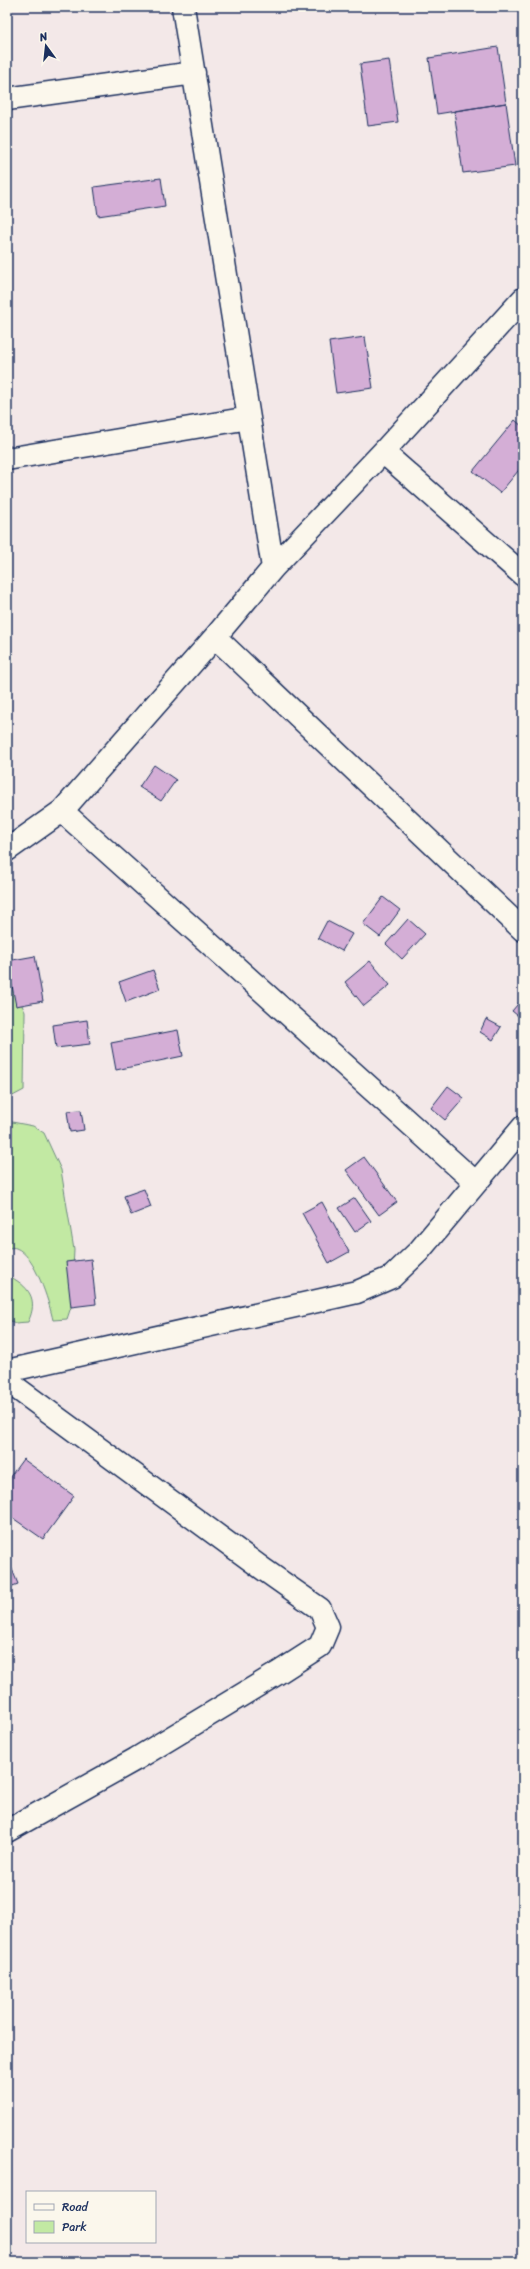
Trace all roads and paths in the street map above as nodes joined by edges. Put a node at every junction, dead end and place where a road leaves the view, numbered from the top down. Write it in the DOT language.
graph roads {
  1 [pos="183,7"];
  2 [pos="194,73"];
  3 [pos="7,99"];
  4 [pos="523,299"];
  5 [pos="249,418"];
  6 [pos="383,452"];
  7 [pos="7,459"];
  8 [pos="272,568"];
  9 [pos="523,575"];
  10 [pos="215,637"];
  11 [pos="62,811"];
  12 [pos="7,850"];
  13 [pos="523,930"];
  14 [pos="523,1127"];
  15 [pos="476,1183"];
  16 [pos="7,1371"];
  17 [pos="7,1381"];
  18 [pos="7,1831"];
  1 -- 2 [label="street"];
  2 -- 3 [label="street"];
  2 -- 5 [label="street"];
  4 -- 6 [label="street"];
  5 -- 7 [label="street"];
  5 -- 8 [label="street"];
  6 -- 8 [label="street"];
  6 -- 9 [label="street"];
  8 -- 10 [label="street"];
  10 -- 11 [label="street"];
  10 -- 13 [label="street"];
  11 -- 12 [label="street"];
  11 -- 15 [label="street"];
  14 -- 15 [label="street"];
  15 -- 16 [label="street"];
  17 -- 18 [label="street"];
}
